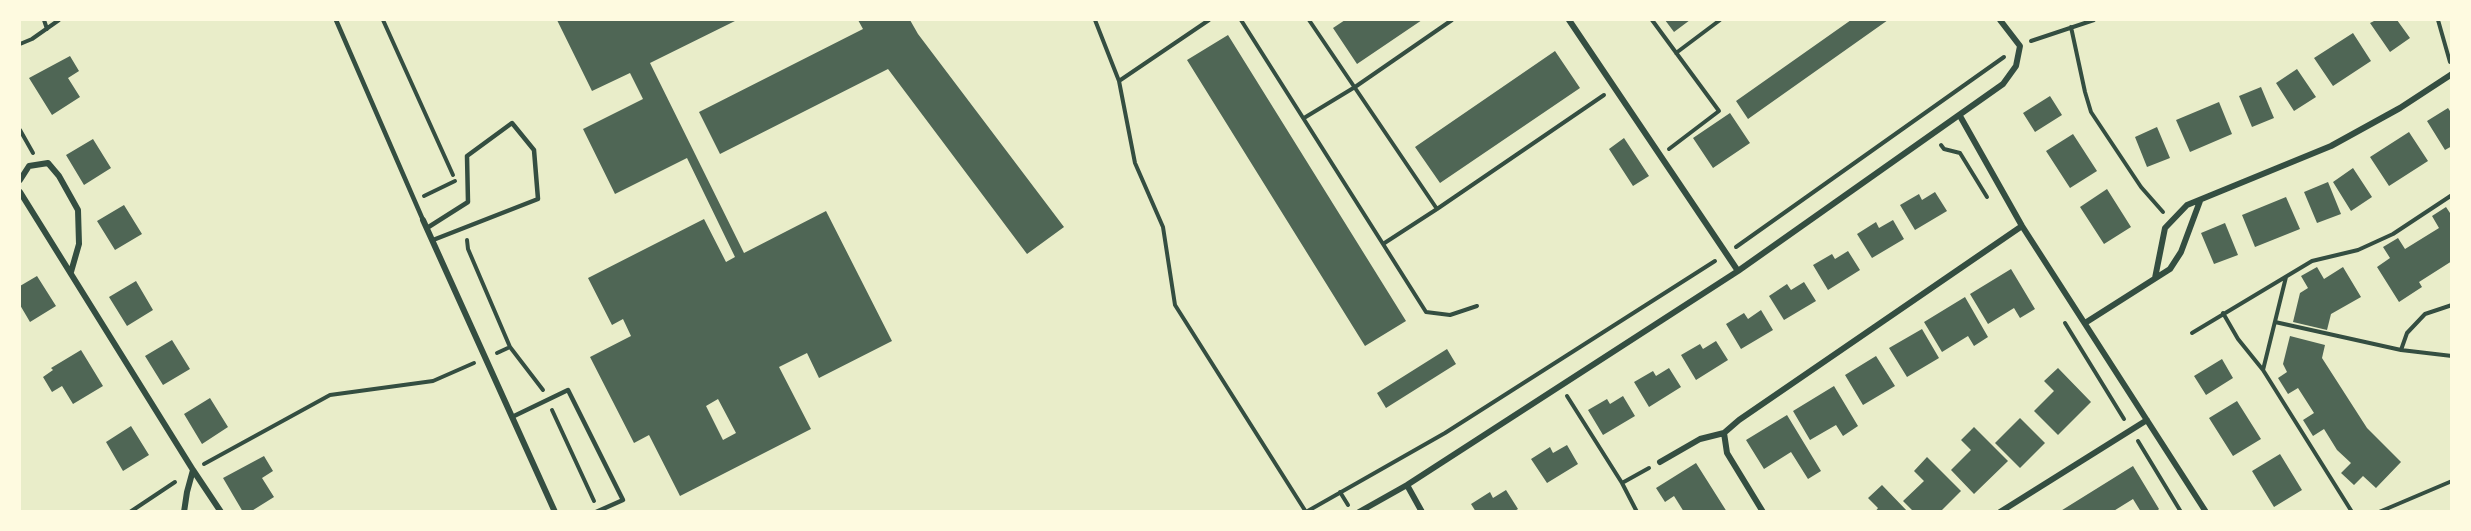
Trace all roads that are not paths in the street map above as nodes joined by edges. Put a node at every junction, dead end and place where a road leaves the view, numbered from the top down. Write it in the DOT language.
graph roads {
  1 [pos="336,20"];
  2 [pos="1569,20"];
  3 [pos="2000,20"];
  4 [pos="2451,74"];
  5 [pos="2440,82"];
  6 [pos="2451,83"];
  7 [pos="1960,116"];
  8 [pos="20,180"];
  9 [pos="20,192"];
  10 [pos="2199,201"];
  11 [pos="423,220"];
  12 [pos="2022,225"];
  13 [pos="428,228"];
  14 [pos="433,240"];
  15 [pos="1738,271"];
  16 [pos="71,272"];
  17 [pos="2156,278"];
  18 [pos="2085,323"];
  19 [pos="512,417"];
  20 [pos="2147,420"];
  21 [pos="1724,433"];
  22 [pos="1660,462"];
  23 [pos="193,470"];
  24 [pos="1407,485"];
  25 [pos="597,511"];
  26 [pos="184,512"];
  27 [pos="221,512"];
  28 [pos="555,512"];
  29 [pos="1359,512"];
  30 [pos="1422,512"];
  31 [pos="1763,512"];
  32 [pos="2000,512"];
  33 [pos="2206,512"];
  1 -- 11 [label="lane"];
  2 -- 15 [label="street"];
  3 -- 7 [label="street"];
  4 -- 5 [label="street"];
  5 -- 6 [label="street"];
  5 -- 10 [label="street"];
  7 -- 12 [label="street"];
  7 -- 15 [label="street"];
  8 -- 16 [label="street"];
  9 -- 16 [label="street"];
  10 -- 17 [label="street"];
  10 -- 17 [label="street"];
  11 -- 13 [label="street"];
  12 -- 18 [label="street"];
  12 -- 21 [label="street"];
  13 -- 14 [label="street"];
  13 -- 14 [label="lane"];
  14 -- 19 [label="street"];
  15 -- 24 [label="street"];
  16 -- 23 [label="street"];
  17 -- 18 [label="street"];
  18 -- 20 [label="street"];
  19 -- 25 [label="lane"];
  19 -- 28 [label="street"];
  20 -- 32 [label="street"];
  20 -- 33 [label="street"];
  21 -- 22 [label="street"];
  21 -- 31 [label="street"];
  23 -- 26 [label="street"];
  23 -- 27 [label="street"];
  24 -- 29 [label="street"];
  24 -- 30 [label="street"];
}
